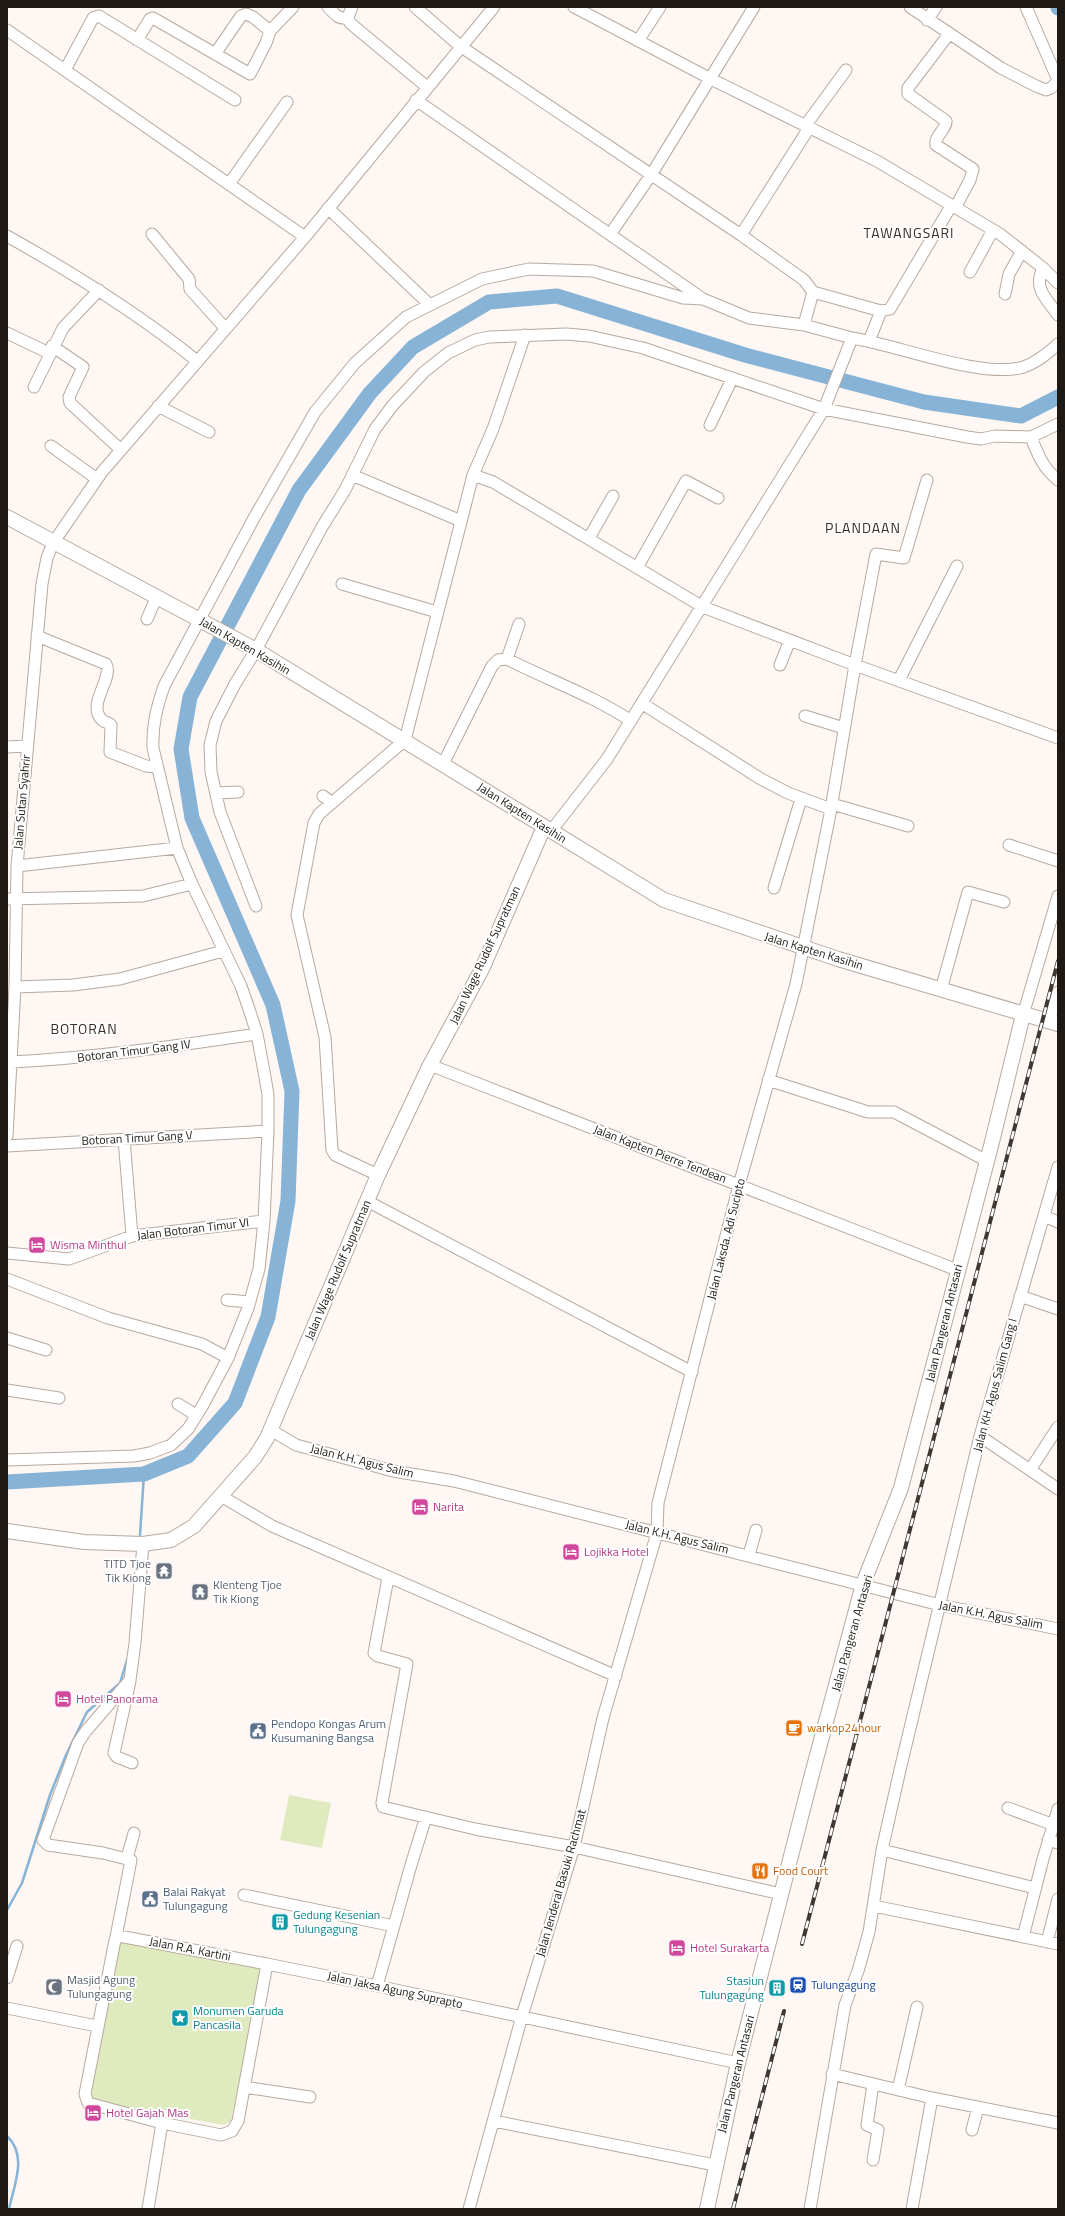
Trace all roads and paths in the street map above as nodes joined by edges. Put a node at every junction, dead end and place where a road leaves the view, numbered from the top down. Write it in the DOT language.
graph roads {
  1 [pos="293,7"];
  2 [pos="328,7"];
  3 [pos="415,7"];
  4 [pos="494,7"];
  5 [pos="574,7"];
  6 [pos="660,7"];
  7 [pos="754,7"];
  8 [pos="910,7"];
  9 [pos="936,7"];
  10 [pos="1026,7"];
  11 [pos="350,12"];
  12 [pos="927,20"];
  13 [pos="7,30"];
  14 [pos="270,31"];
  15 [pos="949,34"];
  16 [pos="137,40"];
  17 [pos="638,41"];
  18 [pos="460,46"];
  19 [pos="215,54"];
  20 [pos="65,70"];
  21 [pos="846,70"];
  22 [pos="711,79"];
  23 [pos="1058,80"];
  24 [pos="427,87"];
  25 [pos="235,100"];
  26 [pos="416,100"];
  27 [pos="287,102"];
  28 [pos="807,127"];
  29 [pos="651,175"];
  30 [pos="229,184"];
  31 [pos="953,207"];
  32 [pos="328,208"];
  33 [pos="993,230"];
  34 [pos="611,233"];
  35 [pos="152,234"];
  36 [pos="741,235"];
  37 [pos="7,236"];
  38 [pos="305,237"];
  39 [pos="1022,251"];
  40 [pos="1042,268"];
  41 [pos="970,272"];
  42 [pos="1058,283"];
  43 [pos="99,290"];
  44 [pos="813,292"];
  45 [pos="1005,294"];
  46 [pos="703,299"];
  47 [pos="430,305"];
  48 [pos="881,311"];
  49 [pos="1058,315"];
  50 [pos="804,325"];
  51 [pos="225,328"];
  52 [pos="7,333"];
  53 [pos="525,335"];
  54 [pos="852,338"];
  55 [pos="869,341"];
  56 [pos="1058,344"];
  57 [pos="51,350"];
  58 [pos="196,361"];
  59 [pos="732,379"];
  60 [pos="34,387"];
  61 [pos="158,406"];
  62 [pos="824,409"];
  63 [pos="1058,424"];
  64 [pos="710,425"];
  65 [pos="209,432"];
  66 [pos="1031,437"];
  67 [pos="51,446"];
  68 [pos="120,450"];
  69 [pos="352,475"];
  70 [pos="473,475"];
  71 [pos="97,480"];
  72 [pos="927,480"];
  73 [pos="1058,480"];
  74 [pos="613,496"];
  75 [pos="718,498"];
  76 [pos="7,517"];
  77 [pos="461,520"];
  78 [pos="589,538"];
  79 [pos="53,543"];
  80 [pos="638,566"];
  81 [pos="958,566"];
  82 [pos="342,584"];
  83 [pos="157,596"];
  84 [pos="703,607"];
  85 [pos="438,612"];
  86 [pos="147,619"];
  87 [pos="203,621"];
  88 [pos="519,624"];
  89 [pos="37,636"];
  90 [pos="790,640"];
  91 [pos="255,649"];
  92 [pos="507,659"];
  93 [pos="855,664"];
  94 [pos="780,665"];
  95 [pos="899,680"];
  96 [pos="643,704"];
  97 [pos="805,716"];
  98 [pos="631,721"];
  99 [pos="844,728"];
  100 [pos="1058,738"];
  101 [pos="404,740"];
  102 [pos="27,746"];
  103 [pos="7,747"];
  104 [pos="443,764"];
  105 [pos="157,767"];
  106 [pos="238,792"];
  107 [pos="216,793"];
  108 [pos="801,799"];
  109 [pos="831,807"];
  110 [pos="908,826"];
  111 [pos="548,829"];
  112 [pos="1010,845"];
  113 [pos="177,848"];
  114 [pos="1058,861"];
  115 [pos="17,866"];
  116 [pos="192,884"];
  117 [pos="774,888"];
  118 [pos="1058,896"];
  119 [pos="12,900"];
  120 [pos="1004,902"];
  121 [pos="256,906"];
  122 [pos="802,947"];
  123 [pos="223,951"];
  124 [pos="15,987"];
  125 [pos="941,990"];
  126 [pos="1058,992"];
  127 [pos="1022,1015"];
  128 [pos="1054,1023"];
  129 [pos="257,1034"];
  130 [pos="11,1062"];
  131 [pos="430,1065"];
  132 [pos="768,1080"];
  133 [pos="268,1131"];
  134 [pos="7,1136"];
  135 [pos="124,1139"];
  136 [pos="7,1146"];
  137 [pos="987,1161"];
  138 [pos="1058,1167"];
  139 [pos="378,1175"];
  140 [pos="739,1185"];
  141 [pos="367,1201"];
  142 [pos="1050,1208"];
  143 [pos="264,1221"];
  144 [pos="1058,1222"];
  145 [pos="132,1236"];
  146 [pos="7,1253"];
  147 [pos="957,1270"];
  148 [pos="7,1280"];
  149 [pos="1020,1296"];
  150 [pos="227,1300"];
  151 [pos="250,1302"];
  152 [pos="1058,1309"];
  153 [pos="7,1338"];
  154 [pos="46,1350"];
  155 [pos="228,1358"];
  156 [pos="692,1372"];
  157 [pos="7,1390"];
  158 [pos="59,1398"];
  159 [pos="178,1404"];
  160 [pos="196,1415"];
  161 [pos="271,1427"];
  162 [pos="1058,1427"];
  163 [pos="980,1436"];
  164 [pos="7,1460"];
  165 [pos="1030,1470"];
  166 [pos="1058,1489"];
  167 [pos="221,1496"];
  168 [pos="756,1530"];
  169 [pos="7,1531"];
  170 [pos="656,1533"];
  171 [pos="143,1544"];
  172 [pos="749,1555"];
  173 [pos="388,1578"];
  174 [pos="863,1584"];
  175 [pos="940,1605"];
  176 [pos="1058,1629"];
  177 [pos="616,1676"];
  178 [pos="130,1680"];
  179 [pos="132,1763"];
  180 [pos="1008,1808"];
  181 [pos="1058,1810"];
  182 [pos="426,1817"];
  183 [pos="1054,1825"];
  184 [pos="134,1833"];
  185 [pos="1053,1842"];
  186 [pos="574,1847"];
  187 [pos="882,1850"];
  188 [pos="127,1858"];
  189 [pos="1035,1888"];
  190 [pos="781,1894"];
  191 [pos="244,1895"];
  192 [pos="1058,1899"];
  193 [pos="874,1906"];
  194 [pos="394,1926"];
  195 [pos="116,1937"];
  196 [pos="1023,1937"];
  197 [pos="1053,1943"];
  198 [pos="17,1946"];
  199 [pos="267,1964"];
  200 [pos="7,1978"];
  201 [pos="377,1986"];
  202 [pos="917,2007"];
  203 [pos="7,2008"];
  204 [pos="522,2016"];
  205 [pos="97,2026"];
  206 [pos="738,2063"];
  207 [pos="832,2074"];
  208 [pos="873,2084"];
  209 [pos="244,2087"];
  210 [pos="898,2090"];
  211 [pos="310,2097"];
  212 [pos="932,2098"];
  213 [pos="978,2107"];
  214 [pos="494,2121"];
  215 [pos="162,2123"];
  216 [pos="1058,2123"];
  217 [pos="972,2130"];
  218 [pos="873,2160"];
  219 [pos="715,2165"];
  220 [pos="148,2209"];
  221 [pos="470,2209"];
  222 [pos="707,2209"];
  223 [pos="810,2209"];
  224 [pos="912,2209"];
  1 -- 14 [label="street"];
  2 -- 11 [label="street"];
  3 -- 18 [label="street"];
  4 -- 18 [label="street, Jalan Sutan Syahrir"];
  5 -- 17 [label="street"];
  6 -- 17 [label="street"];
  7 -- 22 [label="street"];
  8 -- 12 [label="street"];
  9 -- 12 [label="street"];
  10 -- 23 [label="street"];
  11 -- 24 [label="street"];
  12 -- 15 [label="street"];
  13 -- 20 [label="street"];
  14 -- 19 [label="street"];
  14 -- 19 [label="street"];
  15 -- 23 [label="street"];
  15 -- 31 [label="street"];
  16 -- 19 [label="street"];
  16 -- 20 [label="street"];
  16 -- 25 [label="street"];
  17 -- 22 [label="street"];
  18 -- 24 [label="street, Jalan Sutan Syahrir"];
  18 -- 29 [label="street"];
  20 -- 30 [label="street"];
  21 -- 28 [label="street"];
  22 -- 28 [label="street"];
  22 -- 29 [label="street"];
  24 -- 26 [label="street, Jalan Sutan Syahrir"];
  26 -- 32 [label="street, Jalan Sutan Syahrir"];
  26 -- 34 [label="street"];
  27 -- 30 [label="street"];
  28 -- 31 [label="street"];
  28 -- 36 [label="street"];
  29 -- 34 [label="street"];
  29 -- 36 [label="street"];
  30 -- 38 [label="street"];
  31 -- 33 [label="street"];
  31 -- 48 [label="street"];
  32 -- 38 [label="street, Jalan Sutan Syahrir"];
  32 -- 47 [label="street"];
  33 -- 39 [label="street"];
  33 -- 41 [label="street"];
  34 -- 46 [label="street"];
  35 -- 51 [label="street"];
  36 -- 44 [label="street"];
  37 -- 43 [label="street"];
  38 -- 51 [label="street, Jalan Sutan Syahrir"];
  39 -- 40 [label="street"];
  39 -- 45 [label="street"];
  40 -- 42 [label="street"];
  40 -- 49 [label="street"];
  43 -- 57 [label="street"];
  43 -- 58 [label="street"];
  44 -- 48 [label="street"];
  44 -- 50 [label="street"];
  46 -- 47 [label="street"];
  46 -- 50 [label="street"];
  47 -- 87 [label="street"];
  48 -- 55 [label="street"];
  50 -- 54 [label="street"];
  51 -- 58 [label="street, Jalan Sutan Syahrir"];
  52 -- 57 [label="street"];
  53 -- 59 [label="street"];
  53 -- 69 [label="street"];
  53 -- 70 [label="street"];
  54 -- 55 [label="street"];
  54 -- 62 [label="street"];
  55 -- 56 [label="street"];
  57 -- 60 [label="street"];
  57 -- 68 [label="street"];
  58 -- 61 [label="street, Jalan Sutan Syahrir"];
  59 -- 62 [label="street"];
  59 -- 64 [label="street"];
  61 -- 65 [label="street"];
  61 -- 68 [label="street, Jalan Sutan Syahrir"];
  62 -- 66 [label="street"];
  62 -- 84 [label="street"];
  63 -- 66 [label="street"];
  66 -- 73 [label="street"];
  67 -- 71 [label="street"];
  68 -- 71 [label="street, Jalan Sutan Syahrir"];
  69 -- 77 [label="street"];
  69 -- 91 [label="street"];
  70 -- 77 [label="street"];
  70 -- 78 [label="street"];
  71 -- 79 [label="street, Jalan Sutan Syahrir"];
  72 -- 93 [label="street, Jalan Laksda. Adi Sucipto"];
  74 -- 78 [label="street"];
  75 -- 80 [label="street"];
  76 -- 79 [label="main road, Jalan Kapten Kasihin"];
  77 -- 85 [label="street"];
  78 -- 80 [label="street"];
  79 -- 83 [label="main road, Jalan Kapten Kasihin"];
  79 -- 89 [label="street, Jalan Sutan Syahrir"];
  80 -- 84 [label="street"];
  81 -- 95 [label="street"];
  82 -- 85 [label="street"];
  83 -- 86 [label="street"];
  83 -- 87 [label="main road, Jalan Kapten Kasihin"];
  84 -- 90 [label="street"];
  84 -- 96 [label="street"];
  85 -- 101 [label="street"];
  87 -- 91 [label="main road, Jalan Kapten Kasihin"];
  87 -- 105 [label="street"];
  88 -- 92 [label="street"];
  89 -- 102 [label="street, Jalan Sutan Syahrir"];
  89 -- 105 [label="street"];
  90 -- 93 [label="street"];
  90 -- 94 [label="street"];
  91 -- 101 [label="main road, Jalan Kapten Kasihin"];
  91 -- 107 [label="street"];
  92 -- 98 [label="street"];
  92 -- 104 [label="street"];
  93 -- 95 [label="street"];
  93 -- 99 [label="street, Jalan Laksda. Adi Sucipto"];
  95 -- 100 [label="street"];
  96 -- 98 [label="street"];
  96 -- 108 [label="street"];
  97 -- 99 [label="street"];
  98 -- 111 [label="street"];
  99 -- 109 [label="street, Jalan Laksda. Adi Sucipto"];
  101 -- 104 [label="main road, Jalan Kapten Kasihin"];
  101 -- 139 [label="street"];
  102 -- 103 [label="street"];
  102 -- 115 [label="street, Jalan Sutan Syahrir"];
  104 -- 111 [label="main road, Jalan Kapten Kasihin"];
  105 -- 113 [label="street"];
  106 -- 107 [label="street"];
  107 -- 121 [label="street"];
  108 -- 109 [label="street"];
  108 -- 117 [label="street"];
  109 -- 110 [label="street"];
  109 -- 122 [label="street, Jalan Laksda. Adi Sucipto"];
  111 -- 122 [label="main road, Jalan Kapten Kasihin"];
  111 -- 131 [label="main road, Jalan Wage Rudolf Supratman"];
  112 -- 114 [label="street"];
  113 -- 115 [label="street"];
  113 -- 116 [label="street"];
  115 -- 119 [label="street, Jalan Sutan Syahrir"];
  116 -- 119 [label="street"];
  116 -- 123 [label="street"];
  118 -- 127 [label="street"];
  119 -- 124 [label="street, Jalan Sutan Syahrir"];
  120 -- 125 [label="street"];
  122 -- 125 [label="main road, Jalan Kapten Kasihin"];
  122 -- 132 [label="street, Jalan Laksda. Adi Sucipto"];
  123 -- 124 [label="street"];
  123 -- 129 [label="street"];
  124 -- 130 [label="street, Jalan Sutan Syahrir"];
  125 -- 127 [label="main road, Jalan Kapten Kasihin"];
  126 -- 128 [label="street"];
  127 -- 128 [label="main road, Jalan Kapten Kasihin"];
  127 -- 137 [label="main road, Jalan Pangeran Antasari"];
  129 -- 130 [label="street, Botoran Timur Gang IV"];
  129 -- 133 [label="street"];
  130 -- 134 [label="street, Jalan Sutan Syahrir"];
  131 -- 139 [label="main road, Jalan Wage Rudolf Supratman"];
  131 -- 140 [label="street, Jalan Kapten Pierre Tendean"];
  132 -- 137 [label="street"];
  132 -- 140 [label="street, Jalan Laksda. Adi Sucipto"];
  133 -- 135 [label="street, Botoran Timur Gang V"];
  133 -- 143 [label="street"];
  135 -- 136 [label="street, Botoran Timur Gang V"];
  135 -- 145 [label="street"];
  137 -- 147 [label="main road, Jalan Pangeran Antasari"];
  138 -- 142 [label="street, Jalan KH. Agus Salim Gang I"];
  139 -- 141 [label="main road, Jalan Wage Rudolf Supratman"];
  140 -- 147 [label="street, Jalan Kapten Pierre Tendean"];
  140 -- 156 [label="street, Jalan Laksda. Adi Sucipto"];
  141 -- 156 [label="street"];
  141 -- 161 [label="main road, Jalan Wage Rudolf Supratman"];
  142 -- 144 [label="street"];
  142 -- 149 [label="street, Jalan KH. Agus Salim Gang I"];
  143 -- 145 [label="street, Jalan Botoran Timur VI"];
  143 -- 151 [label="street"];
  145 -- 146 [label="street, Jalan Botoran Timur VI"];
  147 -- 174 [label="main road, Jalan Pangeran Antasari"];
  148 -- 155 [label="street"];
  149 -- 152 [label="street"];
  149 -- 163 [label="street, Jalan KH. Agus Salim Gang I"];
  150 -- 151 [label="street"];
  151 -- 155 [label="street"];
  153 -- 154 [label="street"];
  155 -- 160 [label="street"];
  156 -- 170 [label="street, Jalan Laksda. Adi Sucipto"];
  157 -- 158 [label="street"];
  159 -- 160 [label="street"];
  160 -- 164 [label="street"];
  161 -- 167 [label="main road, Jalan Wage Rudolf Supratman"];
  161 -- 170 [label="street, Jalan K.H. Agus Salim"];
  162 -- 165 [label="street"];
  163 -- 165 [label="street"];
  163 -- 175 [label="street, Jalan KH. Agus Salim Gang I"];
  165 -- 166 [label="street"];
  167 -- 171 [label="main road, Jalan Wage Rudolf Supratman"];
  167 -- 173 [label="street"];
  168 -- 172 [label="street"];
  169 -- 171 [label="main road, Jalan Wage Rudolf Supratman"];
  170 -- 172 [label="street, Jalan K.H. Agus Salim"];
  170 -- 177 [label="street, Jalan Jenderal Basuki Rachmat"];
  171 -- 178 [label="street"];
  172 -- 174 [label="street, Jalan K.H. Agus Salim"];
  173 -- 177 [label="street"];
  173 -- 182 [label="street"];
  174 -- 175 [label="street, Jalan K.H. Agus Salim"];
  174 -- 190 [label="main road, Jalan Pangeran Antasari"];
  175 -- 176 [label="street, Jalan K.H. Agus Salim"];
  175 -- 187 [label="street, Jalan KH. Agus Salim Gang I"];
  177 -- 186 [label="street, Jalan Jenderal Basuki Rachmat"];
  178 -- 179 [label="street"];
  178 -- 188 [label="street"];
  180 -- 183 [label="street"];
  181 -- 183 [label="street"];
  182 -- 186 [label="street"];
  182 -- 194 [label="street"];
  183 -- 185 [label="street"];
  184 -- 188 [label="street"];
  185 -- 189 [label="street"];
  186 -- 190 [label="street"];
  186 -- 204 [label="street, Jalan Jenderal Basuki Rachmat"];
  187 -- 189 [label="street"];
  187 -- 193 [label="street, Jalan KH. Agus Salim Gang I"];
  188 -- 195 [label="street"];
  189 -- 196 [label="street"];
  190 -- 206 [label="main road, Jalan Pangeran Antasari"];
  191 -- 194 [label="street"];
  192 -- 197 [label="street"];
  193 -- 196 [label="street"];
  193 -- 207 [label="street, Jalan KH. Agus Salim Gang I"];
  194 -- 201 [label="street"];
  195 -- 199 [label="street, Jalan R.A. Kartini"];
  195 -- 205 [label="street"];
  196 -- 197 [label="street"];
  198 -- 200 [label="street"];
  199 -- 201 [label="street, Jalan Jaksa Agung Suprapto"];
  199 -- 209 [label="street"];
  201 -- 204 [label="street, Jalan Jaksa Agung Suprapto"];
  202 -- 210 [label="street"];
  203 -- 205 [label="street"];
  204 -- 206 [label="street, Jalan Jaksa Agung Suprapto"];
  204 -- 214 [label="street, Jalan Jenderal Basuki Rachmat"];
  205 -- 215 [label="street"];
  206 -- 219 [label="main road, Jalan Pangeran Antasari"];
  207 -- 208 [label="street"];
  207 -- 223 [label="street, Jalan KH. Agus Salim Gang I"];
  208 -- 210 [label="street"];
  208 -- 218 [label="street"];
  209 -- 211 [label="street"];
  209 -- 215 [label="street"];
  210 -- 212 [label="street"];
  212 -- 213 [label="street"];
  212 -- 224 [label="street"];
  213 -- 216 [label="street"];
  213 -- 217 [label="street"];
  214 -- 219 [label="street"];
  214 -- 221 [label="street, Jalan Jenderal Basuki Rachmat"];
  215 -- 220 [label="street"];
  219 -- 222 [label="main road, Jalan Pangeran Antasari"];
}
